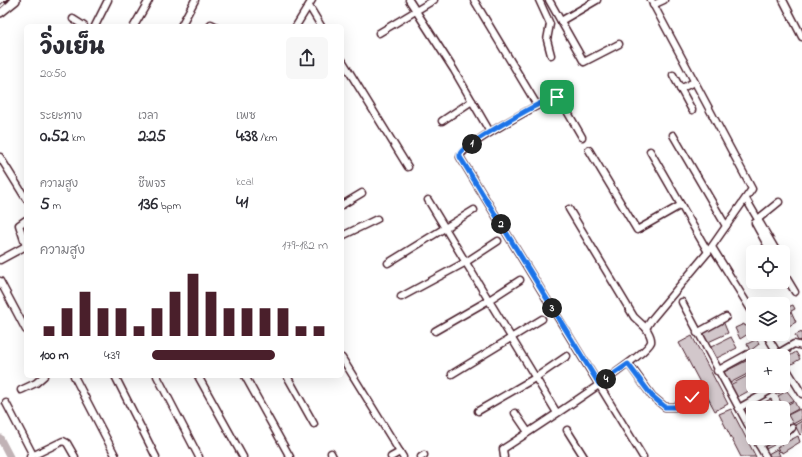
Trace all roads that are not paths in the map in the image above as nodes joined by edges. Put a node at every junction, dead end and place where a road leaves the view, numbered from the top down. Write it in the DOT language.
graph roads {
  1 [pos="15,0"];
  2 [pos="108,0"];
  3 [pos="149,0"];
  4 [pos="187,0"];
  5 [pos="312,0"];
  6 [pos="409,0"];
  7 [pos="434,0"];
  8 [pos="474,0"];
  9 [pos="539,0"];
  10 [pos="549,0"];
  11 [pos="597,0"];
  12 [pos="664,0"];
  13 [pos="783,0"];
  14 [pos="194,2"];
  15 [pos="652,3"];
  16 [pos="309,6"];
  17 [pos="415,11"];
  18 [pos="0,12"];
  19 [pos="73,19"];
  20 [pos="561,21"];
  21 [pos="81,24"];
  22 [pos="96,24"];
  23 [pos="135,24"];
  24 [pos="182,24"];
  25 [pos="297,24"];
  26 [pos="320,24"];
  27 [pos="379,33"];
  28 [pos="802,36"];
  29 [pos="619,44"];
  30 [pos="551,55"];
  31 [pos="344,63"];
  32 [pos="673,75"];
  33 [pos="694,82"];
  34 [pos="680,89"];
  35 [pos="472,101"];
  36 [pos="537,105"];
  37 [pos="692,110"];
  38 [pos="442,121"];
  39 [pos="490,132"];
  40 [pos="673,135"];
  41 [pos="582,137"];
  42 [pos="589,150"];
  43 [pos="650,150"];
  44 [pos="0,157"];
  45 [pos="408,167"];
  46 [pos="362,193"];
  47 [pos="24,196"];
  48 [pos="428,200"];
  49 [pos="744,201"];
  50 [pos="779,202"];
  51 [pos="344,203"];
  52 [pos="681,205"];
  53 [pos="569,209"];
  54 [pos="474,210"];
  55 [pos="377,219"];
  56 [pos="758,219"];
  57 [pos="24,221"];
  58 [pos="726,226"];
  59 [pos="445,228"];
  60 [pos="344,235"];
  61 [pos="24,241"];
  62 [pos="498,241"];
  63 [pos="767,245"];
  64 [pos="773,245"];
  65 [pos="24,247"];
  66 [pos="710,250"];
  67 [pos="0,260"];
  68 [pos="466,262"];
  69 [pos="388,263"];
  70 [pos="520,280"];
  71 [pos="0,281"];
  72 [pos="790,285"];
  73 [pos="794,292"];
  74 [pos="401,297"];
  75 [pos="489,300"];
  76 [pos="682,302"];
  77 [pos="746,303"];
  78 [pos="726,317"];
  79 [pos="542,319"];
  80 [pos="24,326"];
  81 [pos="646,328"];
  82 [pos="435,331"];
  83 [pos="697,332"];
  84 [pos="512,339"];
  85 [pos="802,346"];
  86 [pos="787,349"];
  87 [pos="746,355"];
  88 [pos="567,356"];
  89 [pos="344,361"];
  90 [pos="628,364"];
  91 [pos="717,370"];
  92 [pos="452,374"];
  93 [pos="790,374"];
  94 [pos="42,378"];
  95 [pos="75,378"];
  96 [pos="116,378"];
  97 [pos="159,378"];
  98 [pos="199,378"];
  99 [pos="246,378"];
  100 [pos="288,378"];
  101 [pos="535,378"];
  102 [pos="599,384"];
  103 [pos="21,390"];
  104 [pos="765,393"];
  105 [pos="802,394"];
  106 [pos="692,397"];
  107 [pos="6,403"];
  108 [pos="739,408"];
  109 [pos="478,411"];
  110 [pos="515,413"];
  111 [pos="557,413"];
  112 [pos="746,421"];
  113 [pos="314,424"];
  114 [pos="567,430"];
  115 [pos="528,432"];
  116 [pos="759,445"];
  117 [pos="402,454"];
  118 [pos="31,456"];
  119 [pos="75,457"];
  120 [pos="116,457"];
  121 [pos="156,457"];
  122 [pos="199,457"];
  123 [pos="243,457"];
  124 [pos="290,457"];
  125 [pos="391,457"];
  126 [pos="504,457"];
  127 [pos="584,457"];
  128 [pos="643,457"];
  129 [pos="766,457"];
  1 -- 18 [label="main road"];
  2 -- 22 [label="street"];
  3 -- 23 [label="street"];
  4 -- 14 [label="street"];
  5 -- 16 [label="street"];
  6 -- 17 [label="street"];
  7 -- 17 [label="street"];
  8 -- 36 [label="street"];
  9 -- 30 [label="street"];
  10 -- 20 [label="street"];
  11 -- 20 [label="street"];
  12 -- 15 [label="street"];
  13 -- 28 [label="street"];
  14 -- 24 [label="street"];
  15 -- 33 [label="street"];
  16 -- 25 [label="street"];
  16 -- 26 [label="street"];
  17 -- 27 [label="street"];
  17 -- 35 [label="street"];
  19 -- 21 [label="street"];
  20 -- 29 [label="street"];
  31 -- 45 [label="street"];
  32 -- 34 [label="street"];
  33 -- 34 [label="street"];
  33 -- 49 [label="street"];
  34 -- 37 [label="street"];
  35 -- 38 [label="street"];
  35 -- 39 [label="street"];
  36 -- 39 [label="street"];
  36 -- 41 [label="street"];
  39 -- 102 [label="street"];
  40 -- 58 [label="street"];
  42 -- 52 [label="street"];
  43 -- 52 [label="street"];
  44 -- 47 [label="street"];
  46 -- 51 [label="street"];
  48 -- 59 [label="street"];
  49 -- 56 [label="street"];
  49 -- 58 [label="street"];
  49 -- 63 [label="street"];
  50 -- 56 [label="street"];
  52 -- 66 [label="street"];
  53 -- 81 [label="street"];
  54 -- 59 [label="street"];
  55 -- 60 [label="street"];
  56 -- 64 [label="street"];
  57 -- 61 [label="street"];
  58 -- 66 [label="street"];
  59 -- 68 [label="street"];
  59 -- 69 [label="street"];
  62 -- 68 [label="street"];
  65 -- 67 [label="street"];
  66 -- 77 [label="street"];
  66 -- 81 [label="street"];
  68 -- 74 [label="street"];
  68 -- 75 [label="street"];
  70 -- 75 [label="street"];
  71 -- 80 [label="street"];
  72 -- 73 [label="street"];
  75 -- 82 [label="street"];
  75 -- 84 [label="street"];
  76 -- 83 [label="street"];
  78 -- 83 [label="street"];
  79 -- 84 [label="street"];
  81 -- 90 [label="street"];
  83 -- 91 [label="street"];
  84 -- 92 [label="street"];
  84 -- 101 [label="street"];
  85 -- 86 [label="street"];
  87 -- 91 [label="street"];
  88 -- 101 [label="street"];
  89 -- 117 [label="street"];
  90 -- 102 [label="street"];
  90 -- 106 [label="street"];
  91 -- 108 [label="street"];
  93 -- 105 [label="street"];
  94 -- 103 [label="street"];
  95 -- 120 [label="street"];
  96 -- 121 [label="street"];
  97 -- 122 [label="street"];
  98 -- 123 [label="street"];
  99 -- 124 [label="street"];
  100 -- 113 [label="street"];
  101 -- 109 [label="street"];
  101 -- 111 [label="street"];
  102 -- 111 [label="street"];
  102 -- 128 [label="street"];
  104 -- 108 [label="street"];
  107 -- 118 [label="street"];
  108 -- 112 [label="street"];
  110 -- 115 [label="street"];
  111 -- 115 [label="street"];
  114 -- 127 [label="street"];
  115 -- 126 [label="street"];
  116 -- 129 [label="street"];
  117 -- 125 [label="street"];
  118 -- 119 [label="street"];
}
